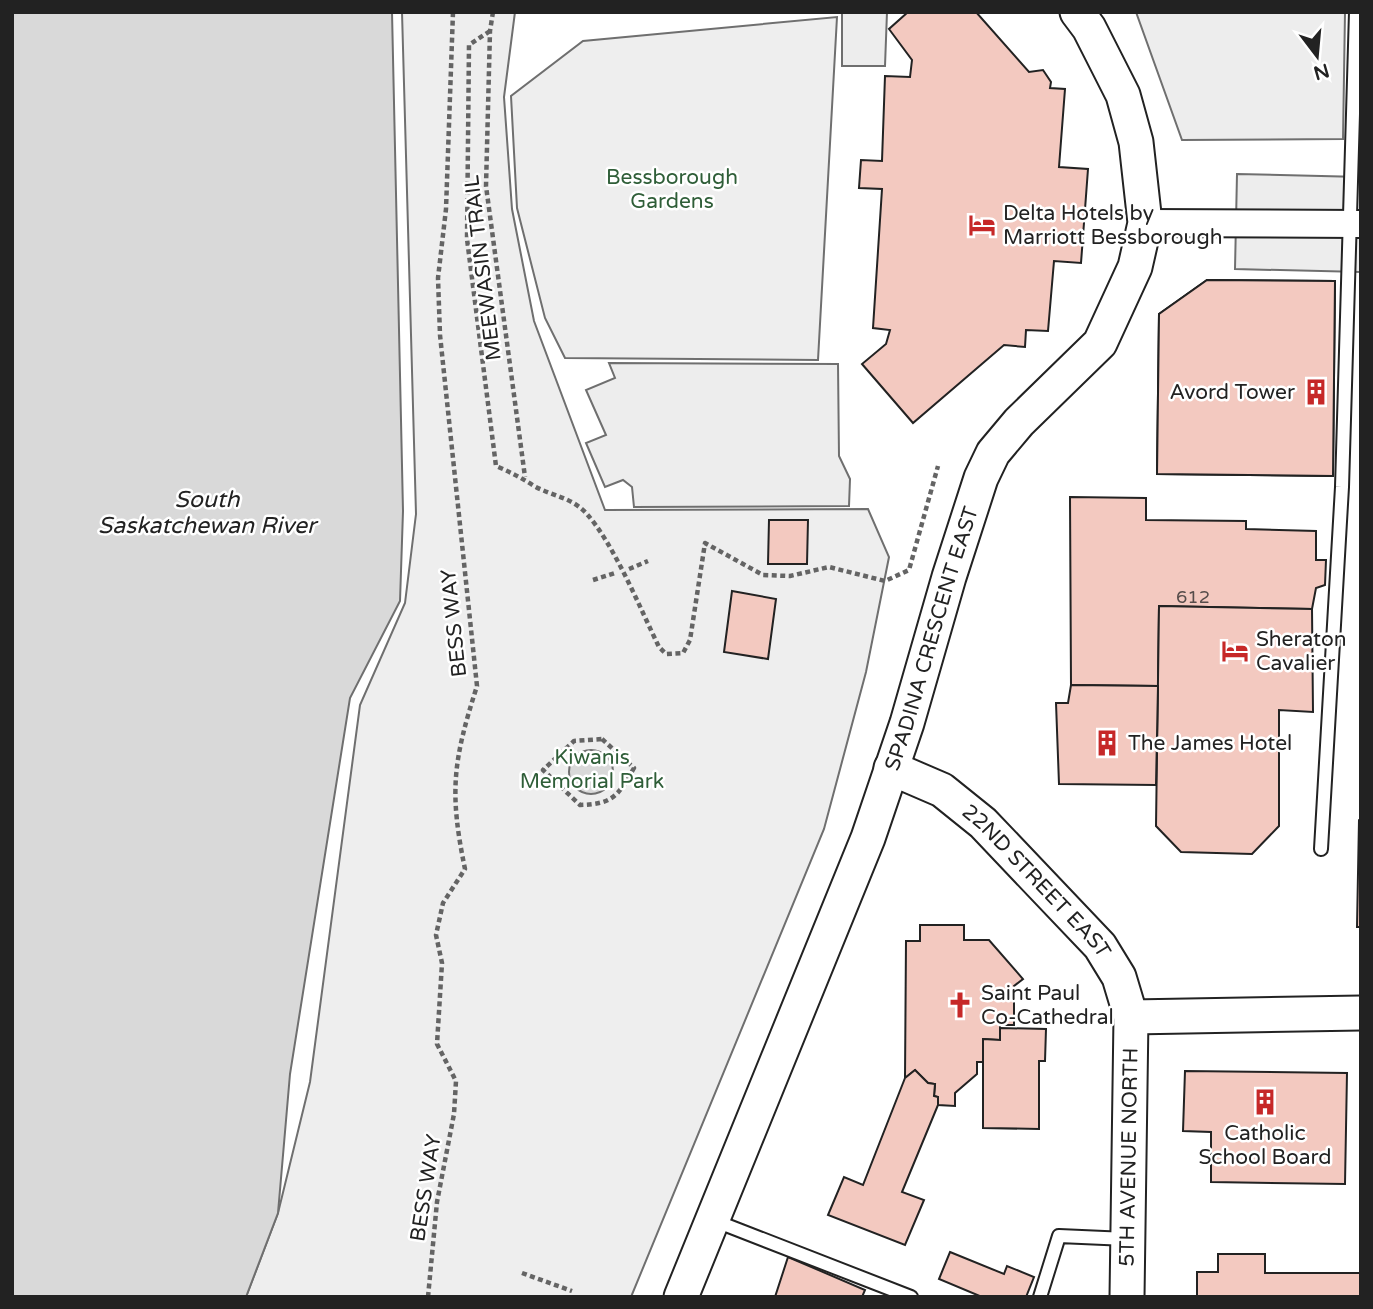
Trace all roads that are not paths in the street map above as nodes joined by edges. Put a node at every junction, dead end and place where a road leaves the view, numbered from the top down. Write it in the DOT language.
graph roads {
  1 [pos="1077,12"];
  2 [pos="1356,12"];
  3 [pos="1145,223"];
  4 [pos="1356,224"];
  5 [pos="891,768"];
  6 [pos="1321,849"];
  7 [pos="1361,1013"];
  8 [pos="1131,1017"];
  9 [pos="713,1220"];
  10 [pos="1128,1238"];
  11 [pos="681,1297"];
  12 [pos="911,1297"];
  13 [pos="1040,1297"];
  14 [pos="1127,1297"];
  1 -- 3 [label="street, SPADINA CRESCENT EAST"];
  2 -- 4 [label="lane"];
  3 -- 4 [label="street"];
  3 -- 5 [label="street, SPADINA CRESCENT EAST"];
  4 -- 6 [label="lane"];
  5 -- 8 [label="street, 22ND STREET EAST"];
  5 -- 9 [label="street, SPADINA CRESCENT EAST"];
  7 -- 8 [label="street"];
  8 -- 10 [label="street, 5TH AVENUE NORTH"];
  9 -- 11 [label="street, SPADINA CRESCENT EAST"];
  9 -- 12 [label="lane"];
  10 -- 13 [label="lane"];
  10 -- 14 [label="street, 5TH AVENUE NORTH"];
}
